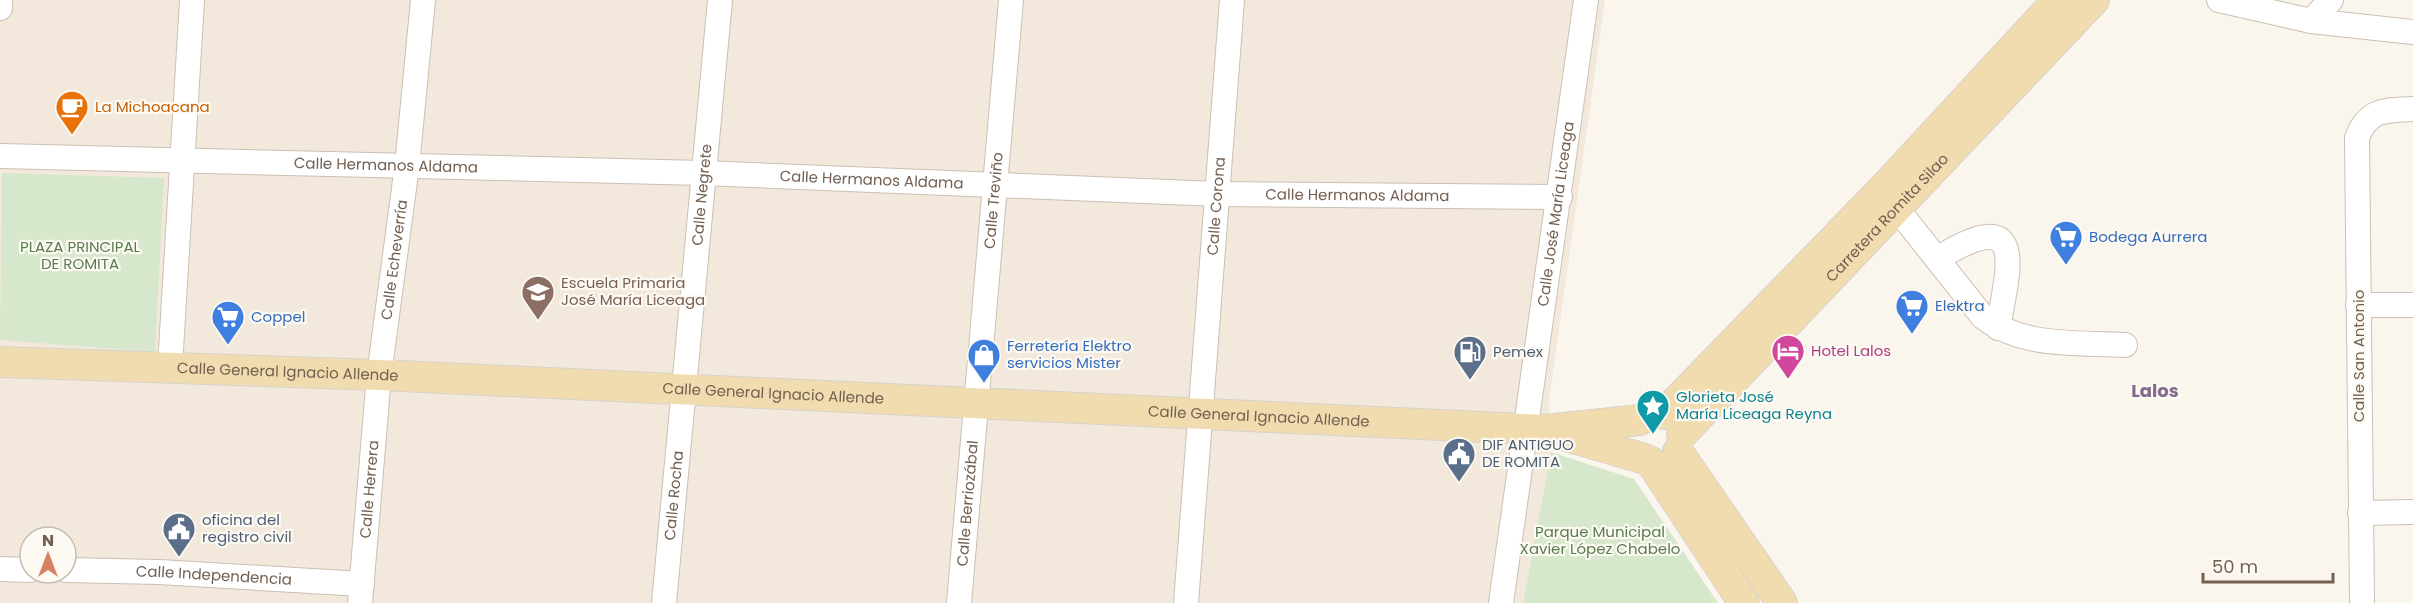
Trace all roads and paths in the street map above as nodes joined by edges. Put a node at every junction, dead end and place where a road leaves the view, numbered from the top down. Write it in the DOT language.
graph roads {
  1 [pos="0,0"];
  2 [pos="192,0"];
  3 [pos="423,0"];
  4 [pos="720,0"];
  5 [pos="1011,0"];
  6 [pos="1232,0"];
  7 [pos="1586,0"];
  8 [pos="2058,0"];
  9 [pos="2094,0"];
  10 [pos="2219,0"];
  11 [pos="2331,0"];
  12 [pos="0,8"];
  13 [pos="2311,21"];
  14 [pos="2413,32"];
  15 [pos="2413,109"];
  16 [pos="0,156"];
  17 [pos="181,161"];
  18 [pos="407,166"];
  19 [pos="704,173"];
  20 [pos="994,183"];
  21 [pos="1217,194"];
  22 [pos="1560,197"];
  23 [pos="1890,200"];
  24 [pos="1937,259"];
  25 [pos="2358,305"];
  26 [pos="2413,305"];
  27 [pos="1998,328"];
  28 [pos="2125,345"];
  29 [pos="0,362"];
  30 [pos="170,366"];
  31 [pos="380,375"];
  32 [pos="684,389"];
  33 [pos="975,402"];
  34 [pos="1201,414"];
  35 [pos="1535,429"];
  36 [pos="1660,440"];
  37 [pos="2413,512"];
  38 [pos="2360,513"];
  39 [pos="0,569"];
  40 [pos="18,570"];
  41 [pos="78,570"];
  42 [pos="361,593"];
  43 [pos="664,603"];
  44 [pos="959,603"];
  45 [pos="1186,603"];
  46 [pos="1502,603"];
  47 [pos="1744,603"];
  48 [pos="1782,603"];
  49 [pos="2362,603"];
  1 -- 12 [label="street"];
  2 -- 17 [label="street"];
  3 -- 18 [label="street, Calle Echeverría"];
  4 -- 19 [label="street, Calle Negrete"];
  5 -- 20 [label="street, Calle Treviño"];
  6 -- 21 [label="street, Calle Corona"];
  7 -- 22 [label="street, Calle José María Liceaga"];
  8 -- 23 [label="main road, Carretera Romita Silao"];
  9 -- 23 [label="main road, Carretera Romita Silao"];
  10 -- 13 [label="street"];
  11 -- 13 [label="street"];
  13 -- 14 [label="street"];
  15 -- 25 [label="street, Calle San Antonio"];
  16 -- 17 [label="street, Calle Hermanos Aldama"];
  17 -- 18 [label="street, Calle Hermanos Aldama"];
  17 -- 30 [label="street"];
  18 -- 19 [label="street, Calle Hermanos Aldama"];
  18 -- 31 [label="street, Calle Echeverría"];
  19 -- 20 [label="street, Calle Hermanos Aldama"];
  19 -- 32 [label="street, Calle Negrete"];
  20 -- 21 [label="street, Calle Hermanos Aldama"];
  20 -- 33 [label="street, Calle Treviño"];
  21 -- 22 [label="street, Calle Hermanos Aldama"];
  21 -- 34 [label="street, Calle Corona"];
  22 -- 35 [label="street, Calle José María Liceaga"];
  23 -- 24 [label="street"];
  23 -- 36 [label="main road, Carretera Romita Silao"];
  24 -- 27 [label="street"];
  24 -- 27 [label="street"];
  25 -- 26 [label="street"];
  25 -- 38 [label="street, Calle San Antonio"];
  27 -- 28 [label="street"];
  29 -- 30 [label="main road, Calle General Ignacio Allende"];
  30 -- 31 [label="main road, Calle General Ignacio Allende"];
  31 -- 32 [label="main road, Calle General Ignacio Allende"];
  31 -- 42 [label="street, Calle Herrera"];
  32 -- 33 [label="main road, Calle General Ignacio Allende"];
  32 -- 43 [label="street, Calle Rocha"];
  33 -- 34 [label="main road, Calle General Ignacio Allende"];
  33 -- 44 [label="street, Calle Berriozábal"];
  34 -- 35 [label="main road, Calle General Ignacio Allende"];
  34 -- 45 [label="street, Calle Corona"];
  35 -- 36 [label="main road, Calle General Ignacio Allende"];
  35 -- 36 [label="main road, Calle General Ignacio Allende"];
  35 -- 46 [label="street, Calle José María Liceaga"];
  36 -- 47 [label="main road"];
  36 -- 48 [label="main road"];
  37 -- 38 [label="street"];
  38 -- 49 [label="street, Calle San Antonio"];
  39 -- 40 [label="street"];
  41 -- 42 [label="street, Calle Independencia"];
}
